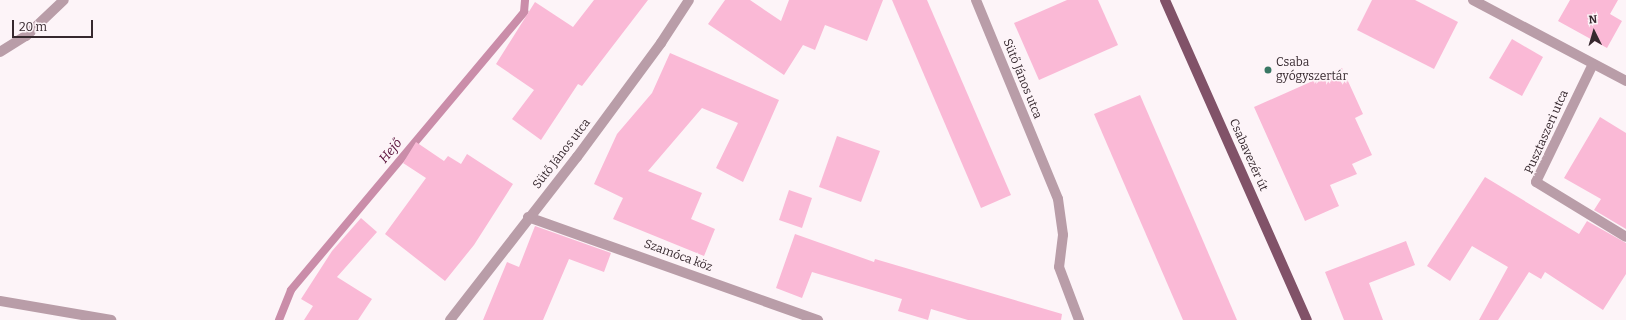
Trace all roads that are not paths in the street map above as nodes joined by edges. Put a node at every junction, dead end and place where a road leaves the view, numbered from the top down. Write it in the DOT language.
graph roads {
  1 [pos="64,0"];
  2 [pos="689,0"];
  3 [pos="976,0"];
  4 [pos="1165,0"];
  5 [pos="1473,0"];
  6 [pos="0,52"];
  7 [pos="1593,64"];
  8 [pos="1626,80"];
  9 [pos="528,217"];
  10 [pos="1626,237"];
  11 [pos="0,301"];
  12 [pos="111,320"];
  13 [pos="450,320"];
  14 [pos="818,320"];
  15 [pos="1079,320"];
  16 [pos="1306,320"];
  1 -- 6 [label="street"];
  2 -- 9 [label="street, Sütő János utca"];
  3 -- 15 [label="street, Sütő János utca"];
  4 -- 16 [label="main road, Csabavezér út"];
  5 -- 7 [label="street"];
  7 -- 8 [label="street"];
  7 -- 10 [label="street, Pusztaszeri utca"];
  9 -- 13 [label="street, Sütő János utca"];
  9 -- 14 [label="street, Szamóca köz"];
  11 -- 12 [label="street"];
}
